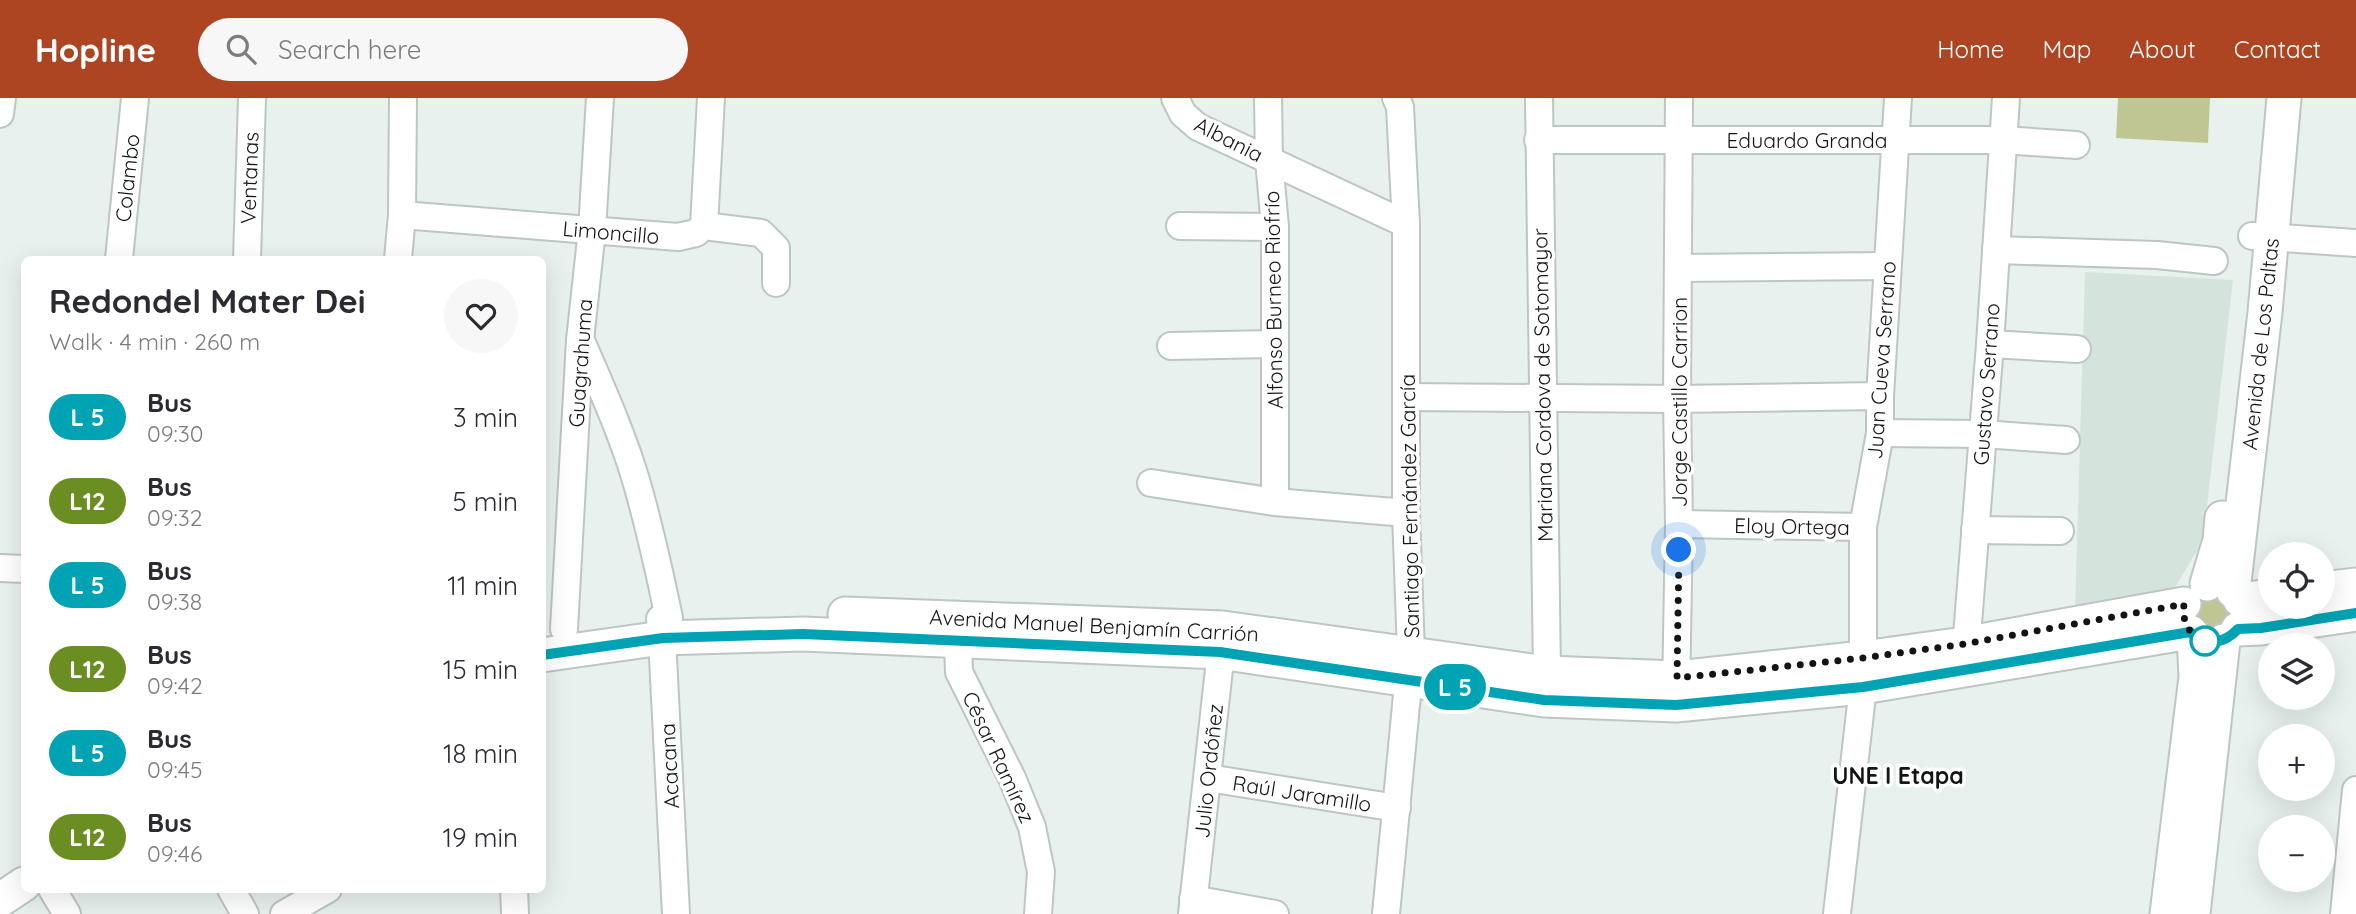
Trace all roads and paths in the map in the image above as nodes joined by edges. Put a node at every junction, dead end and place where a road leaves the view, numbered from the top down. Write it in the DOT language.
graph roads {
  1 [pos="2,98"];
  2 [pos="135,98"];
  3 [pos="252,98"];
  4 [pos="403,98"];
  5 [pos="600,98"];
  6 [pos="711,98"];
  7 [pos="1175,98"];
  8 [pos="1268,98"];
  9 [pos="1396,98"];
  10 [pos="1539,98"];
  11 [pos="1679,98"];
  12 [pos="1898,98"];
  13 [pos="2006,98"];
  14 [pos="2267,98"];
  15 [pos="2284,98"];
  16 [pos="0,114"];
  17 [pos="1680,139"];
  18 [pos="1538,140"];
  19 [pos="1896,140"];
  20 [pos="2003,140"];
  21 [pos="2076,145"];
  22 [pos="1269,160"];
  23 [pos="402,215"];
  24 [pos="1406,223"];
  25 [pos="704,226"];
  26 [pos="1180,226"];
  27 [pos="1275,227"];
  28 [pos="592,230"];
  29 [pos="2261,238"];
  30 [pos="2356,243"];
  31 [pos="1996,250"];
  32 [pos="119,256"];
  33 [pos="247,256"];
  34 [pos="398,256"];
  35 [pos="2214,261"];
  36 [pos="1887,266"];
  37 [pos="1679,268"];
  38 [pos="776,283"];
  39 [pos="580,340"];
  40 [pos="1275,344"];
  41 [pos="1990,344"];
  42 [pos="1171,346"];
  43 [pos="2077,349"];
  44 [pos="1880,396"];
  45 [pos="1406,397"];
  46 [pos="1542,398"];
  47 [pos="1677,399"];
  48 [pos="1880,433"];
  49 [pos="1983,433"];
  50 [pos="2066,440"];
  51 [pos="1151,483"];
  52 [pos="1275,502"];
  53 [pos="1406,513"];
  54 [pos="1679,524"];
  55 [pos="1863,527"];
  56 [pos="1975,530"];
  57 [pos="2060,531"];
  58 [pos="0,568"];
  59 [pos="21,569"];
  60 [pos="2356,585"];
  61 [pos="2335,587"];
  62 [pos="2220,612"];
  63 [pos="2356,614"];
  64 [pos="664,625"];
  65 [pos="553,631"];
  66 [pos="1222,640"];
  67 [pos="958,642"];
  68 [pos="546,654"];
  69 [pos="1964,657"];
  70 [pos="1410,667"];
  71 [pos="1547,673"];
  72 [pos="1863,673"];
  73 [pos="1677,691"];
  74 [pos="1208,778"];
  75 [pos="2356,790"];
  76 [pos="1397,808"];
  77 [pos="21,863"];
  78 [pos="0,876"];
  79 [pos="21,886"];
  80 [pos="54,893"];
  81 [pos="233,893"];
  82 [pos="321,893"];
  83 [pos="514,893"];
  84 [pos="0,900"];
  85 [pos="1193,906"];
  86 [pos="67,914"];
  87 [pos="245,914"];
  88 [pos="284,914"];
  89 [pos="515,914"];
  90 [pos="676,914"];
  91 [pos="1038,914"];
  92 [pos="1275,914"];
  93 [pos="1386,914"];
  94 [pos="1837,914"];
  95 [pos="2167,914"];
  96 [pos="2193,914"];
  97 [pos="2344,914"];
  1 -- 16 [label="street"];
  2 -- 32 [label="street, Colambo"];
  3 -- 33 [label="street, Ventanas"];
  4 -- 23 [label="street"];
  5 -- 28 [label="street, Guagrahuma"];
  6 -- 25 [label="street"];
  7 -- 22 [label="street, Albania"];
  8 -- 22 [label="street, Alfonso Burneo Riofrío"];
  9 -- 24 [label="street, Santiago Fernández García"];
  10 -- 18 [label="street, Mariana Cordova de Sotomayor"];
  11 -- 17 [label="street, Jorge Castillo Carrion"];
  12 -- 19 [label="street, Juan Cueva Serrano"];
  13 -- 20 [label="street, Gustavo Serrano"];
  14 -- 29 [label="main road, Avenida de Los Paltas"];
  15 -- 29 [label="main road, Avenida de Los Paltas"];
  17 -- 18 [label="street, Eduardo Granda"];
  17 -- 19 [label="street, Eduardo Granda"];
  17 -- 37 [label="street, Jorge Castillo Carrion"];
  18 -- 46 [label="street, Mariana Cordova de Sotomayor"];
  19 -- 20 [label="street, Eduardo Granda"];
  19 -- 36 [label="street, Juan Cueva Serrano"];
  20 -- 21 [label="street, Eduardo Granda"];
  20 -- 31 [label="street, Gustavo Serrano"];
  22 -- 24 [label="street, Albania"];
  22 -- 27 [label="street, Alfonso Burneo Riofrío"];
  23 -- 28 [label="street, Limoncillo"];
  23 -- 34 [label="street"];
  24 -- 45 [label="street, Santiago Fernández García"];
  25 -- 28 [label="street, Limoncillo"];
  25 -- 38 [label="street, Limoncillo"];
  26 -- 27 [label="street"];
  27 -- 40 [label="street, Alfonso Burneo Riofrío"];
  28 -- 39 [label="street, Guagrahuma"];
  29 -- 30 [label="street"];
  29 -- 62 [label="main road, Avenida de Los Paltas"];
  31 -- 35 [label="street"];
  31 -- 41 [label="street, Gustavo Serrano"];
  36 -- 37 [label="street"];
  36 -- 44 [label="street, Juan Cueva Serrano"];
  37 -- 47 [label="street, Jorge Castillo Carrion"];
  39 -- 64 [label="street, Acacana"];
  39 -- 65 [label="street, Guagrahuma"];
  40 -- 42 [label="street"];
  40 -- 52 [label="street, Alfonso Burneo Riofrío"];
  41 -- 43 [label="street"];
  41 -- 49 [label="street, Gustavo Serrano"];
  44 -- 47 [label="street"];
  44 -- 48 [label="street, Juan Cueva Serrano"];
  45 -- 46 [label="street"];
  45 -- 53 [label="street, Santiago Fernández García"];
  46 -- 47 [label="street"];
  46 -- 71 [label="street, Mariana Cordova de Sotomayor"];
  47 -- 54 [label="street, Jorge Castillo Carrion"];
  48 -- 49 [label="street"];
  48 -- 55 [label="street, Juan Cueva Serrano"];
  49 -- 50 [label="street"];
  49 -- 56 [label="street, Gustavo Serrano"];
  51 -- 52 [label="street"];
  52 -- 53 [label="street"];
  53 -- 70 [label="street, Santiago Fernández García"];
  54 -- 55 [label="street, Eloy Ortega"];
  54 -- 73 [label="street, Jorge Castillo Carrion"];
  55 -- 72 [label="street, Juan Cueva Serrano"];
  56 -- 57 [label="street"];
  56 -- 69 [label="street, Gustavo Serrano"];
  58 -- 59 [label="street"];
  60 -- 61 [label="main road"];
  62 -- 63 [label="main road, Avenida Manuel Benjamín Carrión"];
  62 -- 69 [label="main road, Avenida Manuel Benjamín Carrión"];
  62 -- 95 [label="main road, Avenida de Los Paltas"];
  62 -- 96 [label="main road, Avenida de Los Paltas"];
  64 -- 65 [label="main road, Avenida Manuel Benjamín Carrión"];
  64 -- 66 [label="main road, Avenida Manuel Benjamín Carrión"];
  64 -- 67 [label="main road, Avenida Manuel Benjamín Carrión"];
  64 -- 68 [label="main road, Avenida Manuel Benjamín Carrión"];
  64 -- 90 [label="street, Acacana"];
  66 -- 67 [label="main road, Avenida Manuel Benjamín Carrión"];
  66 -- 70 [label="main road, Avenida Manuel Benjamín Carrión"];
  66 -- 74 [label="street, Julio Ordóñez"];
  67 -- 91 [label="street, César Ramírez"];
  69 -- 72 [label="main road, Avenida Manuel Benjamín Carrión"];
  70 -- 71 [label="main road, Avenida Manuel Benjamín Carrión"];
  70 -- 73 [label="main road, Avenida Manuel Benjamín Carrión"];
  70 -- 76 [label="street, Santiago Fernández García"];
  71 -- 73 [label="main road, Avenida Manuel Benjamín Carrión"];
  72 -- 73 [label="main road, Avenida Manuel Benjamín Carrión"];
  72 -- 94 [label="street, Juan Cueva Serrano"];
  74 -- 76 [label="street, Raúl Jaramillo"];
  74 -- 85 [label="street, Julio Ordóñez"];
  75 -- 97 [label="street"];
  76 -- 93 [label="street, Santiago Fernández García"];
  77 -- 78 [label="main road"];
  79 -- 84 [label="main road"];
  80 -- 86 [label="street"];
  81 -- 87 [label="street"];
  82 -- 88 [label="street"];
  83 -- 89 [label="street"];
  85 -- 92 [label="street"];
}
